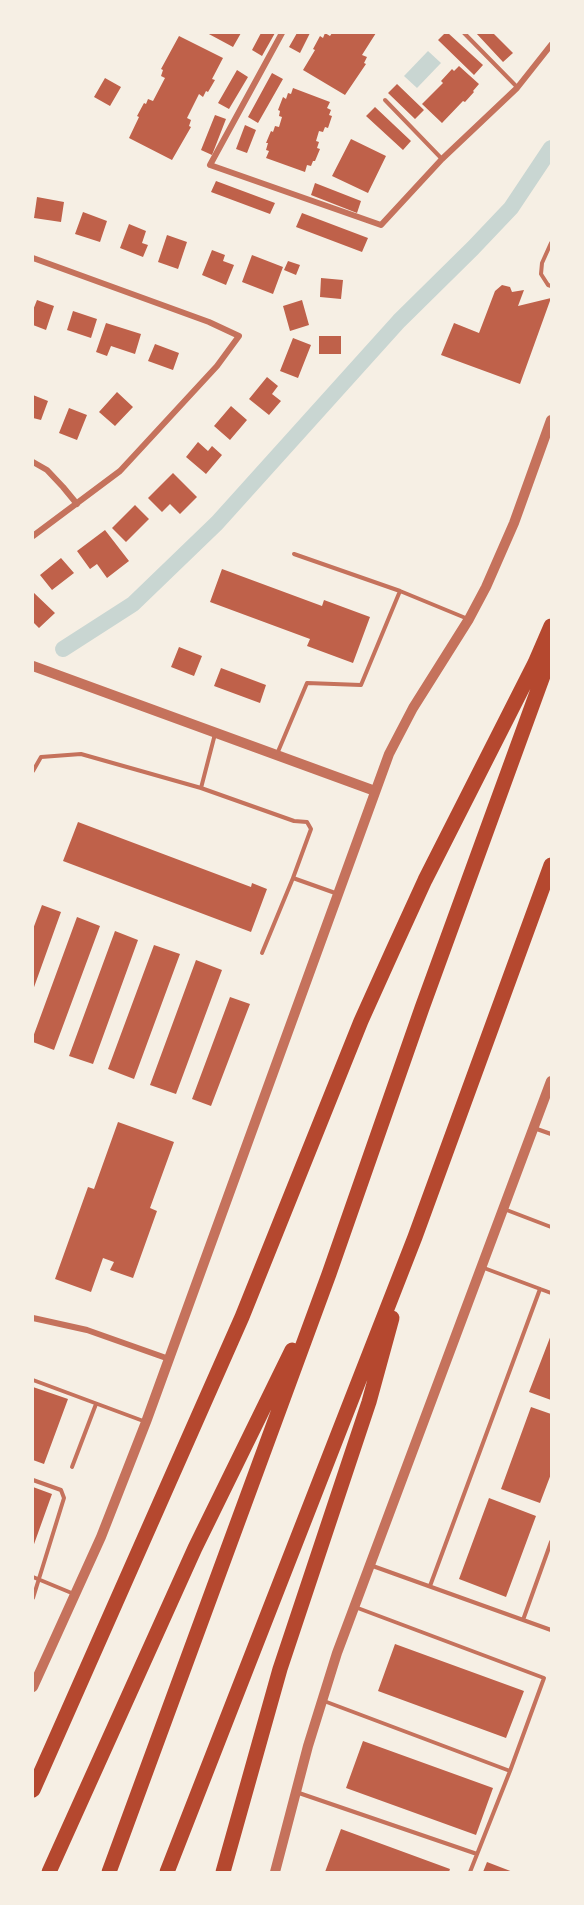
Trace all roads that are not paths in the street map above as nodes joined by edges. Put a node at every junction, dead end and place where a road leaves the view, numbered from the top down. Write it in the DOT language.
graph roads {
  1 [pos="282,33"];
  2 [pos="464,33"];
  3 [pos="551,45"];
  4 [pos="517,88"];
  5 [pos="385,100"];
  6 [pos="442,159"];
  7 [pos="551,243"];
  8 [pos="33,258"];
  9 [pos="551,286"];
  10 [pos="551,420"];
  11 [pos="33,462"];
  12 [pos="77,504"];
  13 [pos="33,536"];
  14 [pos="294,554"];
  15 [pos="400,591"];
  16 [pos="469,619"];
  17 [pos="551,626"];
  18 [pos="551,654"];
  19 [pos="33,666"];
  20 [pos="215,733"];
  21 [pos="277,755"];
  22 [pos="33,771"];
  23 [pos="201,788"];
  24 [pos="375,791"];
  25 [pos="551,865"];
  26 [pos="292,878"];
  27 [pos="338,894"];
  28 [pos="262,953"];
  29 [pos="551,1081"];
  30 [pos="533,1128"];
  31 [pos="551,1134"];
  32 [pos="503,1208"];
  33 [pos="551,1227"];
  34 [pos="415,1238"];
  35 [pos="481,1267"];
  36 [pos="329,1274"];
  37 [pos="540,1289"];
  38 [pos="551,1293"];
  39 [pos="33,1318"];
  40 [pos="169,1359"];
  41 [pos="33,1380"];
  42 [pos="96,1404"];
  43 [pos="146,1422"];
  44 [pos="72,1467"];
  45 [pos="33,1480"];
  46 [pos="551,1542"];
  47 [pos="369,1565"];
  48 [pos="33,1577"];
  49 [pos="39,1580"];
  50 [pos="430,1586"];
  51 [pos="75,1594"];
  52 [pos="33,1598"];
  53 [pos="354,1607"];
  54 [pos="523,1620"];
  55 [pos="551,1630"];
  56 [pos="33,1687"];
  57 [pos="321,1700"];
  58 [pos="510,1771"];
  59 [pos="33,1790"];
  60 [pos="295,1791"];
  61 [pos="477,1854"];
  62 [pos="49,1872"];
  63 [pos="109,1872"];
  64 [pos="167,1872"];
  65 [pos="223,1872"];
  66 [pos="275,1872"];
  67 [pos="470,1872"];
  1 -- 6 [label="street"];
  2 -- 4 [label="lane"];
  3 -- 4 [label="street"];
  4 -- 6 [label="street"];
  5 -- 6 [label="lane"];
  7 -- 9 [label="lane"];
  8 -- 12 [label="street"];
  10 -- 16 [label="street"];
  11 -- 12 [label="street"];
  12 -- 13 [label="street"];
  14 -- 15 [label="lane"];
  15 -- 16 [label="lane"];
  15 -- 21 [label="lane"];
  16 -- 24 [label="street"];
  17 -- 59 [label="highway"];
  18 -- 36 [label="highway"];
  19 -- 20 [label="street"];
  20 -- 21 [label="street"];
  20 -- 23 [label="lane"];
  21 -- 24 [label="street"];
  22 -- 23 [label="lane"];
  23 -- 26 [label="lane"];
  24 -- 27 [label="street"];
  25 -- 34 [label="highway"];
  26 -- 27 [label="lane"];
  26 -- 28 [label="lane"];
  27 -- 40 [label="street"];
  29 -- 30 [label="street"];
  30 -- 31 [label="lane"];
  30 -- 32 [label="street"];
  32 -- 33 [label="lane"];
  32 -- 35 [label="street"];
  34 -- 64 [label="highway"];
  34 -- 65 [label="highway"];
  35 -- 37 [label="lane"];
  35 -- 47 [label="street"];
  36 -- 62 [label="highway"];
  36 -- 63 [label="highway"];
  37 -- 38 [label="lane"];
  37 -- 50 [label="lane"];
  39 -- 40 [label="street"];
  40 -- 43 [label="street"];
  41 -- 42 [label="lane"];
  42 -- 43 [label="lane"];
  42 -- 44 [label="lane"];
  43 -- 51 [label="street"];
  45 -- 49 [label="lane"];
  46 -- 54 [label="lane"];
  47 -- 50 [label="lane"];
  47 -- 53 [label="street"];
  48 -- 49 [label="lane"];
  49 -- 51 [label="lane"];
  49 -- 52 [label="lane"];
  50 -- 54 [label="lane"];
  51 -- 56 [label="street"];
  53 -- 57 [label="street"];
  53 -- 58 [label="lane"];
  54 -- 55 [label="lane"];
  57 -- 58 [label="lane"];
  57 -- 60 [label="street"];
  58 -- 61 [label="lane"];
  60 -- 61 [label="lane"];
  60 -- 66 [label="street"];
  61 -- 67 [label="lane"];
}
